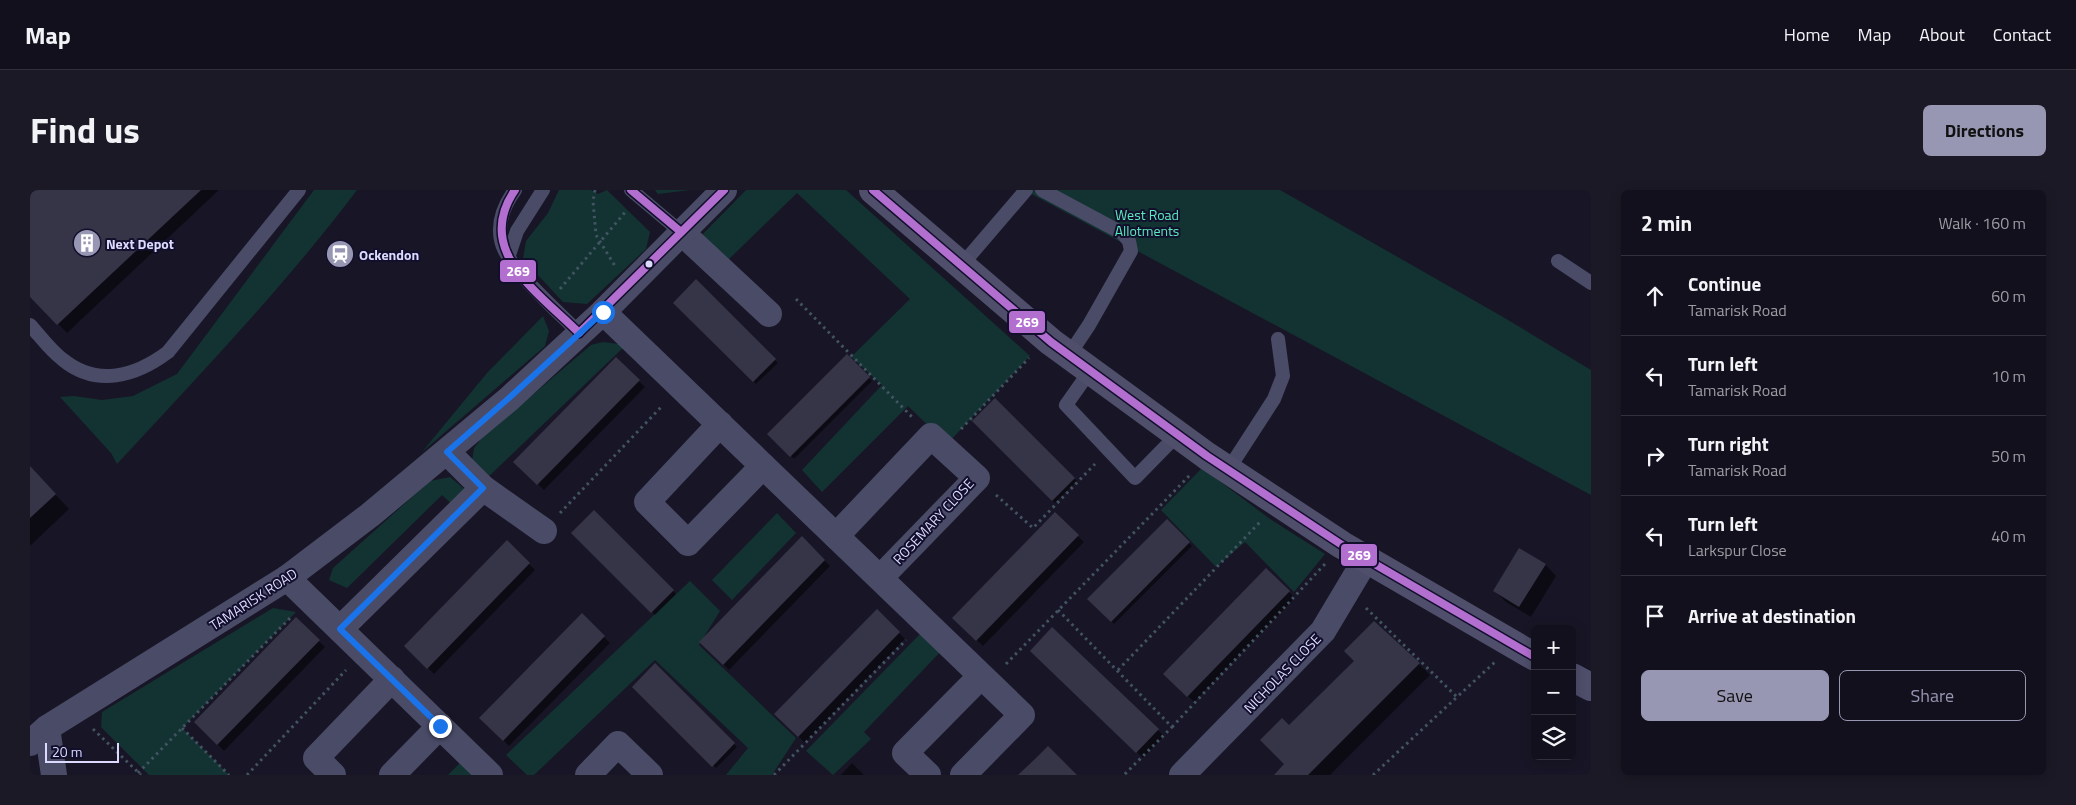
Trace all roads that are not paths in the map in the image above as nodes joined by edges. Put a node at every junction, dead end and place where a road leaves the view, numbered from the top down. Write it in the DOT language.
graph roads {
  1 [pos="299,190"];
  2 [pos="515,190"];
  3 [pos="543,190"];
  4 [pos="724,190"];
  5 [pos="873,190"];
  6 [pos="1026,190"];
  7 [pos="1042,190"];
  8 [pos="635,193"];
  9 [pos="680,232"];
  10 [pos="508,258"];
  11 [pos="1558,261"];
  12 [pos="960,267"];
  13 [pos="1591,283"];
  14 [pos="603,312"];
  15 [pos="769,314"];
  16 [pos="30,325"];
  17 [pos="579,332"];
  18 [pos="1278,339"];
  19 [pos="1058,347"];
  20 [pos="1090,370"];
  21 [pos="720,424"];
  22 [pos="1178,434"];
  23 [pos="447,452"];
  24 [pos="1218,463"];
  25 [pos="763,466"];
  26 [pos="483,488"];
  27 [pos="544,531"];
  28 [pos="836,536"];
  29 [pos="1366,559"];
  30 [pos="287,578"];
  31 [pos="880,578"];
  32 [pos="340,629"];
  33 [pos="1524,651"];
  34 [pos="392,679"];
  35 [pos="984,679"];
  36 [pos="1576,679"];
  37 [pos="1591,687"];
  38 [pos="440,726"];
  39 [pos="39,736"];
  40 [pos="54,775"];
  41 [pos="333,775"];
  42 [pos="392,775"];
  43 [pos="490,775"];
  44 [pos="588,775"];
  45 [pos="650,775"];
  46 [pos="928,775"];
  47 [pos="963,775"];
  48 [pos="1182,775"];
  1 -- 16 [label="lane"];
  2 -- 10 [label="lane"];
  3 -- 10 [label="lane"];
  4 -- 9 [label="street, TAMARISK ROAD"];
  5 -- 12 [label="street"];
  6 -- 12 [label="lane"];
  7 -- 19 [label="lane"];
  8 -- 9 [label="lane"];
  9 -- 14 [label="street, TAMARISK ROAD"];
  9 -- 15 [label="street"];
  10 -- 17 [label="lane"];
  11 -- 13 [label="lane"];
  12 -- 19 [label="street"];
  14 -- 17 [label="street, TAMARISK ROAD"];
  14 -- 21 [label="street"];
  17 -- 23 [label="street, TAMARISK ROAD"];
  18 -- 24 [label="lane"];
  19 -- 20 [label="street"];
  20 -- 22 [label="street"];
  20 -- 22 [label="lane"];
  21 -- 25 [label="street"];
  21 -- 25 [label="street"];
  22 -- 24 [label="street"];
  23 -- 26 [label="street"];
  23 -- 30 [label="street, TAMARISK ROAD"];
  24 -- 29 [label="street"];
  25 -- 28 [label="street"];
  26 -- 27 [label="street"];
  26 -- 32 [label="street"];
  28 -- 31 [label="street"];
  28 -- 31 [label="street, ROSEMARY CLOSE"];
  29 -- 33 [label="street"];
  29 -- 48 [label="street, NICHOLAS CLOSE"];
  30 -- 32 [label="street"];
  30 -- 39 [label="street, TAMARISK ROAD"];
  31 -- 35 [label="street"];
  32 -- 34 [label="street"];
  34 -- 38 [label="street"];
  34 -- 41 [label="street"];
  35 -- 46 [label="street"];
  35 -- 47 [label="street"];
  36 -- 37 [label="street"];
  38 -- 42 [label="street"];
  38 -- 43 [label="street"];
  39 -- 40 [label="street, TAMARISK ROAD"];
  44 -- 45 [label="street"];
}
